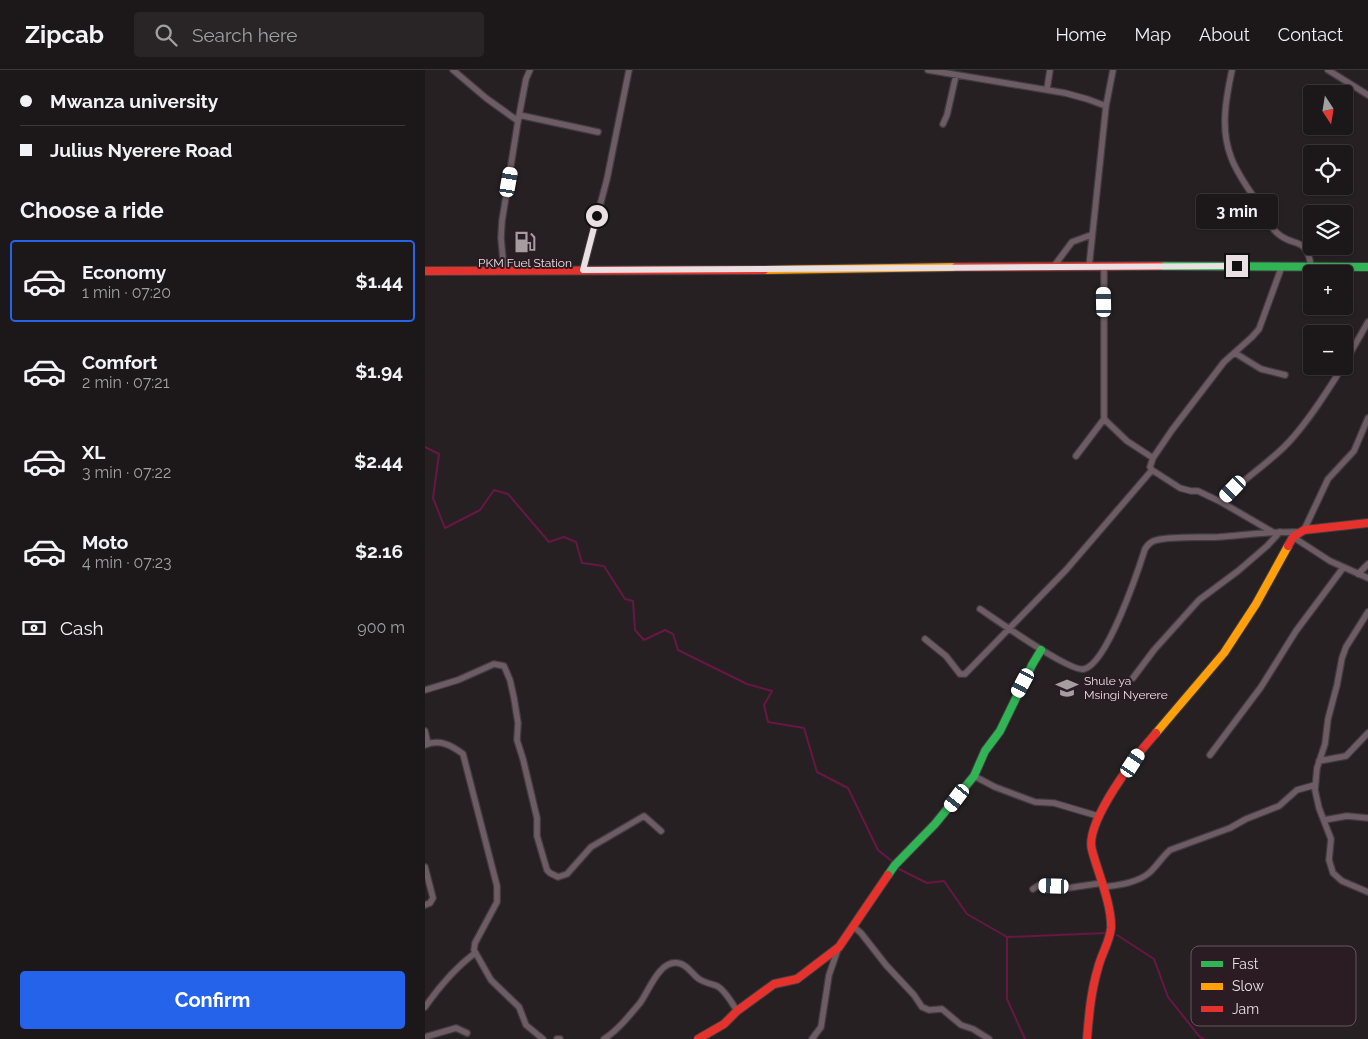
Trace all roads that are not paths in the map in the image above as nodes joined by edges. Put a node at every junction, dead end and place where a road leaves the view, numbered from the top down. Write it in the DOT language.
graph roads {
  1 [pos="453,70"];
  2 [pos="530,70"];
  3 [pos="629,70"];
  4 [pos="928,70"];
  5 [pos="1050,70"];
  6 [pos="1113,70"];
  7 [pos="1232,70"];
  8 [pos="1328,70"];
  9 [pos="959,74"];
  10 [pos="1047,89"];
  11 [pos="1368,94"];
  12 [pos="1106,106"];
  13 [pos="519,118"];
  14 [pos="943,124"];
  15 [pos="598,132"];
  16 [pos="1091,235"];
  17 [pos="1311,265"];
  18 [pos="1054,266"];
  19 [pos="1282,266"];
  20 [pos="1303,266"];
  21 [pos="1089,267"];
  22 [pos="1104,267"];
  23 [pos="1353,267"];
  24 [pos="1368,267"];
  25 [pos="504,270"];
  26 [pos="583,270"];
  27 [pos="425,271"];
  28 [pos="1368,322"];
  29 [pos="1353,348"];
  30 [pos="1235,353"];
  31 [pos="1336,375"];
  32 [pos="1285,376"];
  33 [pos="1368,418"];
  34 [pos="1104,419"];
  35 [pos="1076,456"];
  36 [pos="1153,458"];
  37 [pos="1151,470"];
  38 [pos="1221,502"];
  39 [pos="1368,523"];
  40 [pos="1272,532"];
  41 [pos="1280,532"];
  42 [pos="1299,533"];
  43 [pos="1368,564"];
  44 [pos="1343,568"];
  45 [pos="1358,574"];
  46 [pos="1368,578"];
  47 [pos="980,609"];
  48 [pos="1368,612"];
  49 [pos="1010,629"];
  50 [pos="925,639"];
  51 [pos="1041,650"];
  52 [pos="1133,678"];
  53 [pos="425,690"];
  54 [pos="425,731"];
  55 [pos="1368,733"];
  56 [pos="427,744"];
  57 [pos="1210,755"];
  58 [pos="1319,762"];
  59 [pos="974,776"];
  60 [pos="1315,785"];
  61 [pos="1098,816"];
  62 [pos="1368,818"];
  63 [pos="1324,820"];
  64 [pos="661,831"];
  65 [pos="425,867"];
  66 [pos="1103,885"];
  67 [pos="1033,889"];
  68 [pos="1368,892"];
  69 [pos="425,905"];
  70 [pos="854,927"];
  71 [pos="839,947"];
  72 [pos="475,953"];
  73 [pos="425,1007"];
  74 [pos="737,1011"];
  75 [pos="467,1033"];
  76 [pos="425,1038"];
  77 [pos="543,1039"];
  78 [pos="604,1039"];
  79 [pos="698,1039"];
  80 [pos="813,1039"];
  81 [pos="989,1039"];
  82 [pos="1087,1039"];
  1 -- 13 [label="street"];
  2 -- 13 [label="street"];
  3 -- 26 [label="street"];
  4 -- 9 [label="street"];
  5 -- 10 [label="street"];
  6 -- 12 [label="street"];
  7 -- 17 [label="street"];
  8 -- 11 [label="street"];
  9 -- 10 [label="street"];
  9 -- 14 [label="street"];
  10 -- 12 [label="street"];
  12 -- 16 [label="street"];
  13 -- 15 [label="street"];
  13 -- 25 [label="street"];
  16 -- 18 [label="street"];
  16 -- 21 [label="street"];
  18 -- 21 [label="main road"];
  18 -- 26 [label="main road"];
  19 -- 20 [label="main road"];
  19 -- 22 [label="main road"];
  19 -- 30 [label="street"];
  21 -- 22 [label="main road"];
  22 -- 34 [label="street"];
  23 -- 24 [label="main road"];
  25 -- 26 [label="main road"];
  25 -- 27 [label="main road"];
  28 -- 29 [label="street"];
  30 -- 32 [label="street"];
  30 -- 36 [label="street"];
  31 -- 38 [label="street"];
  33 -- 42 [label="street"];
  34 -- 35 [label="street"];
  34 -- 36 [label="street"];
  36 -- 37 [label="street"];
  37 -- 38 [label="street"];
  37 -- 49 [label="street"];
  38 -- 40 [label="street"];
  39 -- 42 [label="main road"];
  40 -- 41 [label="street"];
  40 -- 51 [label="street"];
  41 -- 42 [label="street"];
  41 -- 52 [label="street"];
  42 -- 44 [label="street"];
  42 -- 61 [label="main road"];
  43 -- 45 [label="street"];
  44 -- 45 [label="street"];
  44 -- 57 [label="street"];
  45 -- 46 [label="street"];
  47 -- 49 [label="street"];
  48 -- 58 [label="street"];
  49 -- 50 [label="street"];
  49 -- 51 [label="street"];
  51 -- 59 [label="main road"];
  53 -- 64 [label="street"];
  54 -- 56 [label="street"];
  55 -- 58 [label="street"];
  56 -- 72 [label="street"];
  58 -- 60 [label="street"];
  59 -- 61 [label="street"];
  59 -- 70 [label="main road"];
  60 -- 63 [label="street"];
  60 -- 66 [label="street"];
  61 -- 66 [label="main road"];
  62 -- 63 [label="street"];
  63 -- 68 [label="street"];
  65 -- 69 [label="street"];
  66 -- 67 [label="street"];
  66 -- 82 [label="main road"];
  70 -- 71 [label="main road"];
  70 -- 81 [label="street"];
  71 -- 74 [label="main road"];
  71 -- 80 [label="street"];
  72 -- 73 [label="street"];
  72 -- 77 [label="street"];
  74 -- 78 [label="street"];
  74 -- 79 [label="main road"];
  75 -- 76 [label="street"];
}
